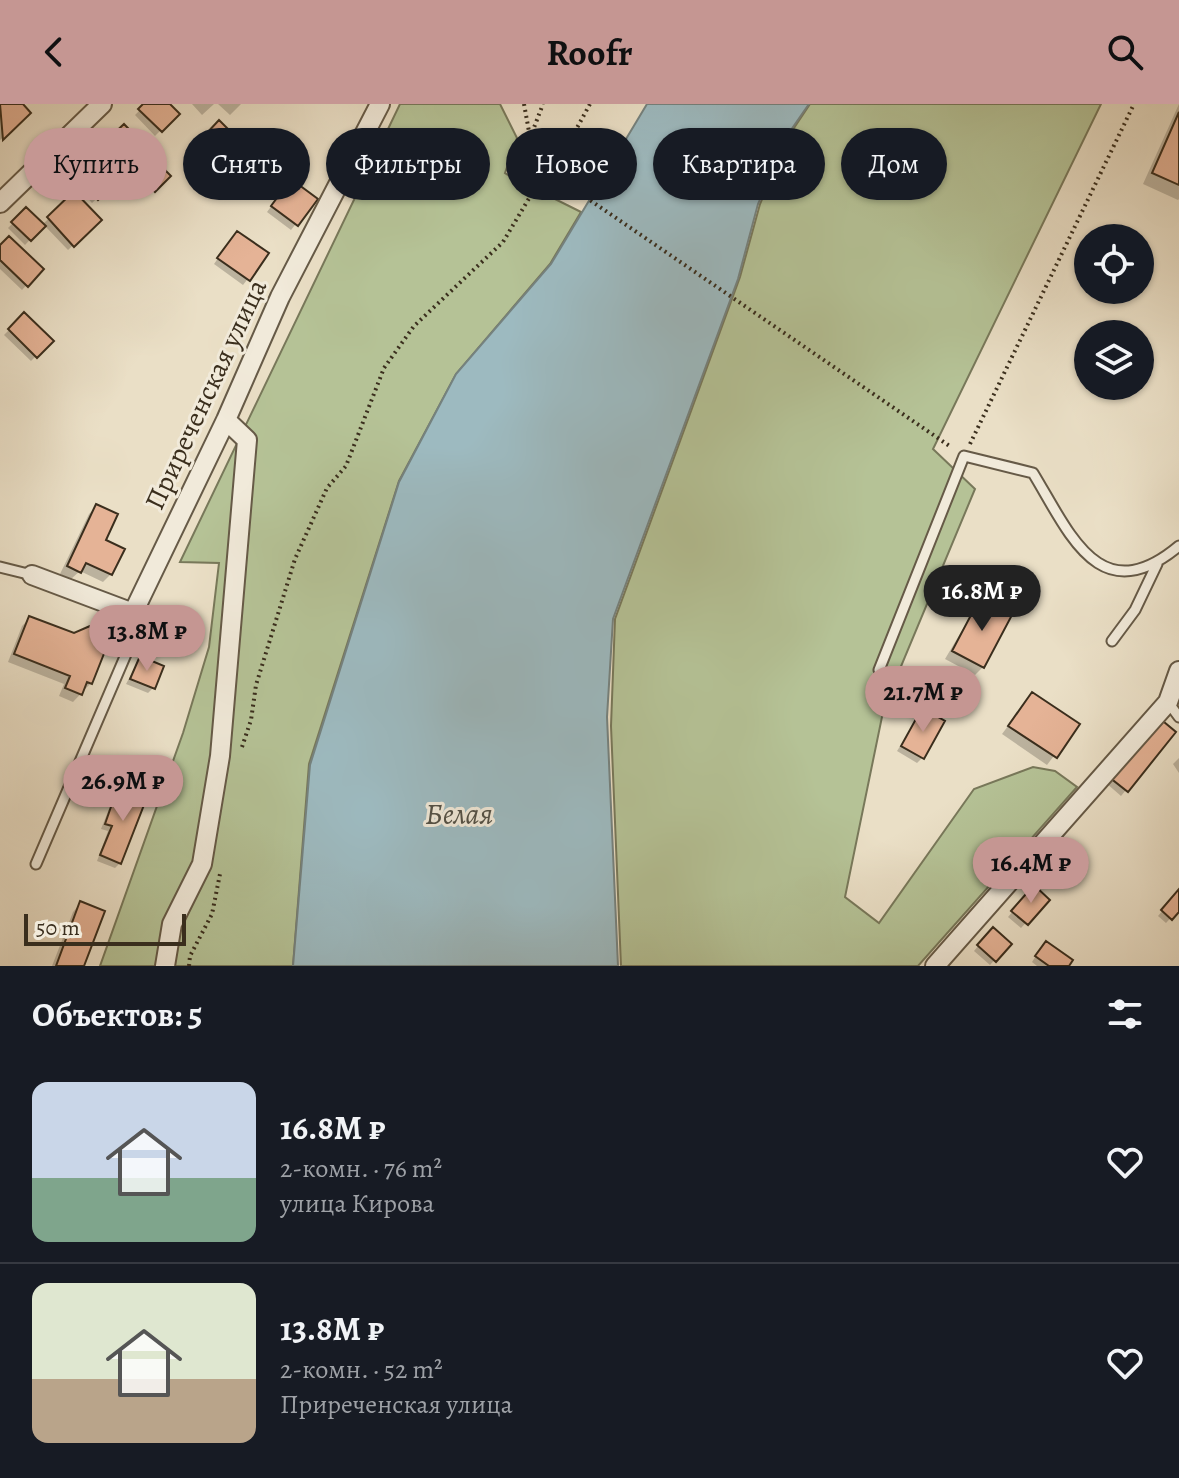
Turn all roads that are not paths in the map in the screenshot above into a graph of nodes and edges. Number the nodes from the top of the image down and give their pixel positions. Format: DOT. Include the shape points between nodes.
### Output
graph roads {
  1 [pos="102,104"];
  2 [pos="380,104"];
  3 [pos="0,203"];
  4 [pos="226,420"];
  5 [pos="1179,546"];
  6 [pos="1157,564"];
  7 [pos="0,567"];
  8 [pos="32,575"];
  9 [pos="133,613"];
  10 [pos="1112,641"];
  11 [pos="879,670"];
  12 [pos="1179,671"];
  13 [pos="1174,710"];
  14 [pos="36,864"];
  15 [pos="165,966"];
  16 [pos="935,966"];
  1 -- 3 [label="street"];
  2 -- 4 [label="street, Приреченская улица" via="280,297"];
  4 -- 9 [label="street, Приреченская улица"];
  4 -- 15 [label="street" via="247,440 220,756 202,864 172,924"];
  5 -- 6 [label="lane"];
  6 -- 10 [label="lane" via="1135,610"];
  6 -- 11 [label="lane" via="1129,573 1100,566 1080,548 1033,473 964,456"];
  7 -- 8 [label="lane"];
  8 -- 9 [label="street"];
  9 -- 14 [label="lane" via="127,652"];
  12 -- 13 [label="street"];
  13 -- 16 [label="street"];
}
